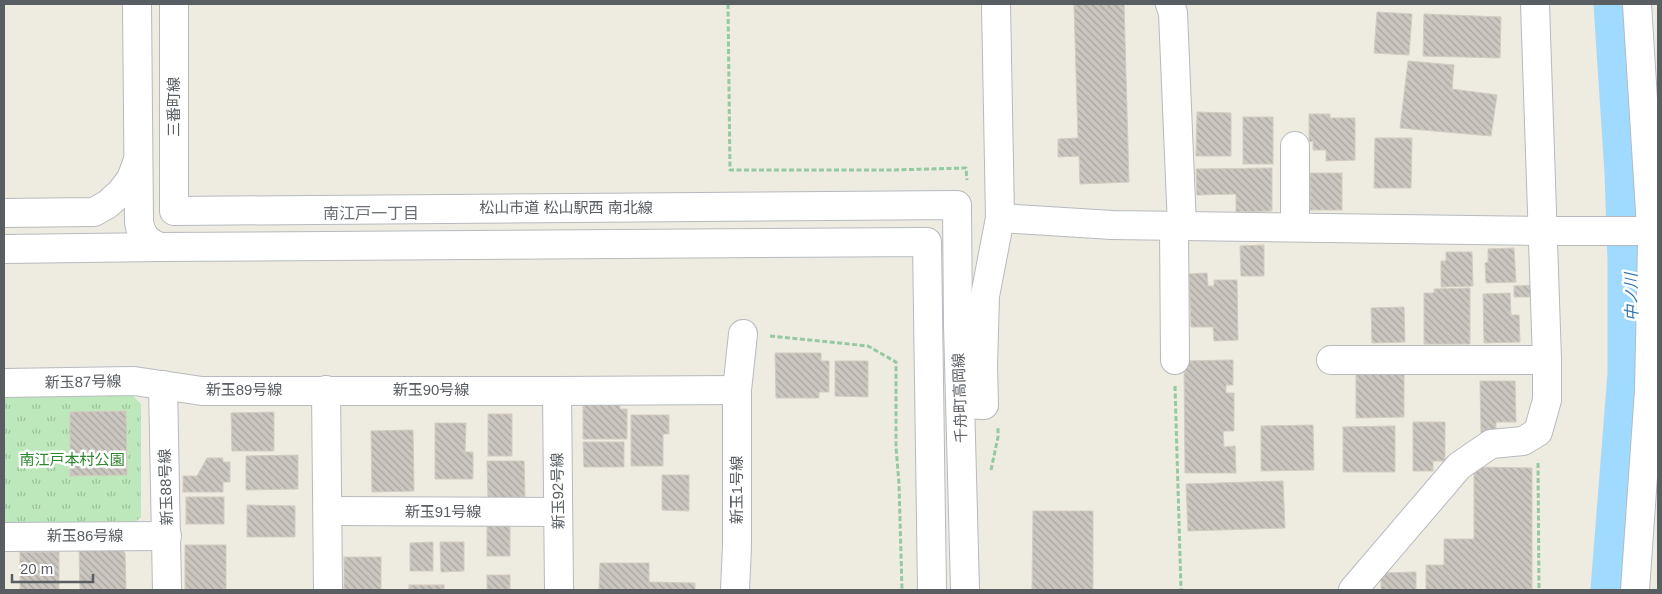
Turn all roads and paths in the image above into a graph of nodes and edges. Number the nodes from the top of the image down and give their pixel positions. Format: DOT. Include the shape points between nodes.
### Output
graph roads {
  1 [pos="137,4"];
  2 [pos="174,4"];
  3 [pos="996,4"];
  4 [pos="1170,4"];
  5 [pos="1535,4"];
  6 [pos="1644,8"];
  7 [pos="1295,146"];
  8 [pos="138,160"];
  9 [pos="957,205"];
  10 [pos="174,211"];
  11 [pos="4,213"];
  12 [pos="1000,218"];
  13 [pos="1178,226"];
  14 [pos="1295,227"];
  15 [pos="1542,231"];
  16 [pos="1644,236"];
  17 [pos="161,247"];
  18 [pos="4,249"];
  19 [pos="743,334"];
  20 [pos="1174,360"];
  21 [pos="1331,360"];
  22 [pos="1547,360"];
  23 [pos="4,383"];
  24 [pos="162,384"];
  25 [pos="326,390"];
  26 [pos="737,390"];
  27 [pos="557,391"];
  28 [pos="960,404"];
  29 [pos="1538,432"];
  30 [pos="328,511"];
  31 [pos="558,512"];
  32 [pos="167,536"];
  33 [pos="4,537"];
  34 [pos="167,590"];
  35 [pos="328,590"];
  36 [pos="559,590"];
  37 [pos="735,590"];
  38 [pos="902,590"];
  39 [pos="932,590"];
  40 [pos="965,590"];
  41 [pos="1181,590"];
  42 [pos="1353,590"];
  43 [pos="1539,590"];
  44 [pos="1635,590"];
  1 -- 8 [label="street"];
  2 -- 10 [label="street, 三番町線"];
  3 -- 12 [label="street"];
  4 -- 13 [label="street" via="1173,13"];
  5 -- 15 [label="street"];
  6 -- 16 [label="street"];
  7 -- 14 [label="street"];
  8 -- 11 [label="street" via="131,179 121,192 94,212"];
  8 -- 17 [label="street" via="141,232 149,242"];
  9 -- 10 [label="street, 松山市道 松山駅西 南北線"];
  9 -- 28 [label="street, 千舟町高岡線"];
  12 -- 13 [label="street"];
  12 -- 28 [label="street" via="986,296 984,404"];
  13 -- 14 [label="street"];
  13 -- 20 [label="street"];
  14 -- 15 [label="street"];
  15 -- 16 [label="street"];
  15 -- 22 [label="street"];
  16 -- 44 [label="street" via="1649,391"];
  17 -- 18 [label="street"];
  17 -- 39 [label="street, 千舟町高岡線" via="926,242"];
  19 -- 26 [label="street, 新玉1号線"];
  19 -- 38 [label="path" via="868,346 896,362"];
  20 -- 41 [label="path"];
  21 -- 22 [label="street"];
  22 -- 29 [label="street" via="1547,400"];
  23 -- 24 [label="street, 新玉87号線"];
  24 -- 25 [label="street, 新玉89号線" via="202,391"];
  24 -- 32 [label="street, 新玉88号線"];
  25 -- 27 [label="street, 新玉90号線"];
  25 -- 30 [label="street"];
  26 -- 27 [label="street, 新玉90号線"];
  26 -- 37 [label="street, 新玉1号線"];
  27 -- 31 [label="street, 新玉92号線"];
  28 -- 40 [label="street, 千舟町高岡線"];
  29 -- 42 [label="street" via="1523,441 1490,444 1459,466"];
  29 -- 43 [label="path"];
  30 -- 31 [label="street, 新玉91号線"];
  30 -- 35 [label="street"];
  31 -- 36 [label="street, 新玉92号線"];
  32 -- 33 [label="street, 新玉86号線"];
  32 -- 34 [label="street, 新玉88号線"];
}
